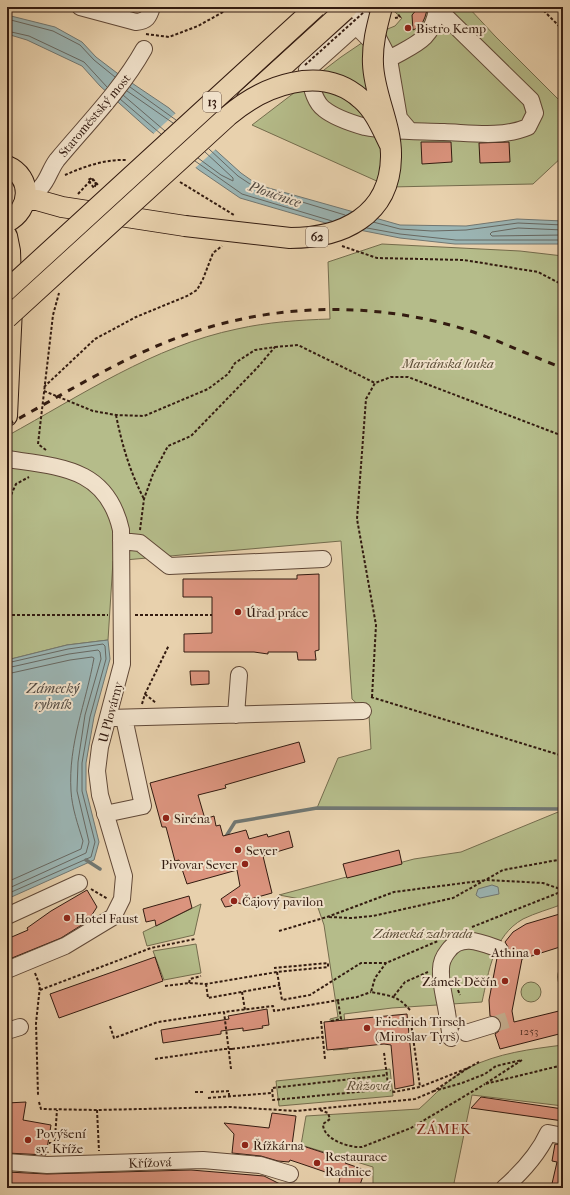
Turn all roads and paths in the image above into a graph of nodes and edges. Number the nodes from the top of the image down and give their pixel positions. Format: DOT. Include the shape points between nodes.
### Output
graph roads {
  1 [pos="80,7"];
  2 [pos="152,7"];
  3 [pos="232,7"];
  4 [pos="316,7"];
  5 [pos="348,7"];
  6 [pos="354,7"];
  7 [pos="382,7"];
  8 [pos="540,7"];
  9 [pos="437,8"];
  10 [pos="563,30"];
  11 [pos="148,42"];
  12 [pos="389,59"];
  13 [pos="228,116"];
  14 [pos="410,131"];
  15 [pos="390,145"];
  16 [pos="129,161"];
  17 [pos="7,166"];
  18 [pos="92,179"];
  19 [pos="174,179"];
  20 [pos="43,185"];
  21 [pos="100,187"];
  22 [pos="26,200"];
  23 [pos="238,216"];
  24 [pos="7,222"];
  25 [pos="7,236"];
  26 [pos="226,245"];
  27 [pos="340,245"];
  28 [pos="563,285"];
  29 [pos="7,290"];
  30 [pos="59,293"];
  31 [pos="7,318"];
  32 [pos="275,347"];
  33 [pos="375,383"];
  34 [pos="44,387"];
  35 [pos="44,391"];
  36 [pos="7,410"];
  37 [pos="116,415"];
  38 [pos="563,436"];
  39 [pos="50,453"];
  40 [pos="7,459"];
  41 [pos="34,476"];
  42 [pos="144,499"];
  43 [pos="7,504"];
  44 [pos="121,542"];
  45 [pos="140,543"];
  46 [pos="323,559"];
  47 [pos="7,615"];
  48 [pos="116,615"];
  49 [pos="132,615"];
  50 [pos="212,615"];
  51 [pos="169,645"];
  52 [pos="239,675"];
  53 [pos="145,694"];
  54 [pos="372,697"];
  55 [pos="141,705"];
  56 [pos="157,705"];
  57 [pos="363,711"];
  58 [pos="236,716"];
  59 [pos="116,718"];
  60 [pos="563,756"];
  61 [pos="106,814"];
  62 [pos="563,859"];
  63 [pos="487,880"];
  64 [pos="79,883"];
  65 [pos="563,890"];
  66 [pos="107,898"];
  67 [pos="7,916"];
  68 [pos="327,917"];
  69 [pos="279,931"];
  70 [pos="195,939"];
  71 [pos="499,949"];
  72 [pos="386,963"];
  73 [pos="274,968"];
  74 [pos="7,970"];
  75 [pos="277,972"];
  76 [pos="429,972"];
  77 [pos="235,974"];
  78 [pos="201,976"];
  79 [pos="236,978"];
  80 [pos="189,983"];
  81 [pos="206,984"];
  82 [pos="280,985"];
  83 [pos="40,986"];
  84 [pos="164,986"];
  85 [pos="40,990"];
  86 [pos="242,992"];
  87 [pos="371,992"];
  88 [pos="394,996"];
  89 [pos="338,1001"];
  90 [pos="245,1010"];
  91 [pos="224,1012"];
  92 [pos="331,1021"];
  93 [pos="321,1022"];
  94 [pos="411,1022"];
  95 [pos="492,1025"];
  96 [pos="110,1026"];
  97 [pos="322,1037"];
  98 [pos="384,1053"];
  99 [pos="155,1059"];
  100 [pos="325,1059"];
  101 [pos="479,1062"];
  102 [pos="563,1065"];
  103 [pos="468,1068"];
  104 [pos="231,1069"];
  105 [pos="387,1075"];
  106 [pos="485,1084"];
  107 [pos="420,1087"];
  108 [pos="388,1089"];
  109 [pos="434,1091"];
  110 [pos="195,1092"];
  111 [pos="203,1092"];
  112 [pos="211,1092"];
  113 [pos="272,1093"];
  114 [pos="38,1095"];
  115 [pos="229,1097"];
  116 [pos="208,1098"];
  117 [pos="38,1102"];
  118 [pos="57,1110"];
  119 [pos="97,1110"];
  120 [pos="319,1110"];
  121 [pos="563,1136"];
  122 [pos="49,1143"];
  123 [pos="55,1143"];
  124 [pos="7,1162"];
  125 [pos="54,1164"];
  126 [pos="99,1164"];
  127 [pos="290,1174"];
  128 [pos="504,1188"];
  1 -- 2 [label="street" via="136,22 149,17"];
  3 -- 11 [label="path" via="198,26"];
  4 -- 29 [label="main road, 13, bridge"];
  5 -- 13 [label="main road, 13, bridge"];
  6 -- 12 [label="street" via="376,34"];
  7 -- 15 [label="main road, 62, bridge" via="376,29 373,65"];
  8 -- 10 [label="path"];
  9 -- 12 [label="street" via="435,24 422,41"];
  9 -- 14 [label="street" via="531,100 536,113 528,127 510,133"];
  11 -- 20 [label="street, Staroměstský most" via="134,67 102,109 56,161"];
  12 -- 14 [label="street" via="399,118"];
  12 -- 14 [label="street" via="356,26 307,70 322,108 332,114 347,122 366,127"];
  13 -- 15 [label="main road, bridge" via="251,99 277,87 298,81 324,81 340,85 361,99 372,111"];
  13 -- 31 [label="main road, 13, bridge"];
  15 -- 22 [label="main road, 62, bridge" via="388,178 379,200 367,214 348,228 321,236 290,238 186,226"];
  16 -- 20 [label="path" via="110,161 83,168"];
  17 -- 22 [label="main road" via="22,177"];
  18 -- 21 [label="path, bridge" via="96,184 94,188 88,182 89,178 93,179"];
  19 -- 23 [label="path"];
  22 -- 24 [label="main road" via="22,210"];
  25 -- 36 [label="main road" via="12,308"];
  26 -- 34 [label="path" via="214,253 197,290 136,317 95,339"];
  27 -- 28 [label="path" via="377,258 464,260 538,272"];
  30 -- 34 [label="path" via="53,315"];
  32 -- 33 [label="path" via="298,345"];
  32 -- 37 [label="path" via="255,350 242,357 218,383 162,410 144,416"];
  32 -- 42 [label="path" via="191,436 168,446 153,474"];
  33 -- 38 [label="path" via="391,378 408,378"];
  33 -- 54 [label="path" via="366,399 357,519 376,625"];
  34 -- 35 [label="path"];
  35 -- 37 [label="path" via="78,406"];
  35 -- 39 [label="path" via="38,444"];
  37 -- 42 [label="path" via="124,452"];
  40 -- 44 [label="street, U Plovárny" via="53,466 93,481 104,490 112,502 118,516"];
  41 -- 43 [label="path" via="16,484"];
  42 -- 45 [label="path"];
  44 -- 45 [label="street"];
  44 -- 59 [label="street, U Plovárny" via="122,664"];
  45 -- 46 [label="street" via="169,566"];
  47 -- 48 [label="path"];
  49 -- 50 [label="path"];
  51 -- 53 [label="path"];
  52 -- 58 [label="street"];
  53 -- 55 [label="path"];
  53 -- 56 [label="path"];
  54 -- 57 [label="path"];
  54 -- 60 [label="path"];
  57 -- 58 [label="street"];
  58 -- 59 [label="street"];
  59 -- 61 [label="street, U Plovárny" via="100,747 97,771"];
  59 -- 61 [label="street" via="143,806"];
  61 -- 74 [label="street, U Plovárny" via="124,876 122,899 113,917 64,946"];
  62 -- 63 [label="path" via="503,870"];
  63 -- 65 [label="path" via="543,883"];
  63 -- 68 [label="path" via="394,892"];
  63 -- 68 [label="path" via="453,898 373,916"];
  64 -- 66 [label="path"];
  64 -- 67 [label="street"];
  68 -- 69 [label="path"];
  70 -- 85 [label="path" via="151,948"];
  71 -- 95 [label="street, bridge" via="467,941 451,947 441,968 447,1013 458,1036"];
  72 -- 82 [label="path" via="361,964 310,995 282,1000"];
  73 -- 75 [label="path" via="328,963 328,967"];
  75 -- 79 [label="path"];
  75 -- 82 [label="path"];
  76 -- 88 [label="path" via="405,982"];
  77 -- 79 [label="path"];
  78 -- 80 [label="path" via="190,979"];
  79 -- 81 [label="path"];
  80 -- 81 [label="path"];
  80 -- 84 [label="path"];
  81 -- 86 [label="path" via="208,998"];
  82 -- 86 [label="path"];
  83 -- 85 [label="path"];
  85 -- 114 [label="path" via="36,1023"];
  86 -- 90 [label="path"];
  87 -- 89 [label="path" via="358,998"];
  89 -- 90 [label="path" via="274,1011 273,1006"];
  89 -- 92 [label="path" via="340,1019"];
  90 -- 91 [label="path"];
  91 -- 96 [label="path" via="158,1022 114,1038"];
  91 -- 104 [label="path"];
  93 -- 97 [label="path"];
  94 -- 107 [label="path"];
  97 -- 99 [label="path, bridge"];
  97 -- 100 [label="path"];
  98 -- 105 [label="path"];
  101 -- 103 [label="path"];
  102 -- 106 [label="path"];
  103 -- 107 [label="path"];
  103 -- 109 [label="path"];
  105 -- 108 [label="path"];
  105 -- 113 [label="path" via="272,1088"];
  106 -- 109 [label="path" via="522,1060 496,1066 485,1074"];
  106 -- 120 [label="path" via="411,1128 362,1147 347,1145 331,1136 323,1128 323,1124 330,1119 328,1113"];
  107 -- 108 [label="path" via="394,1092"];
  108 -- 113 [label="path" via="273,1100"];
  109 -- 120 [label="path" via="415,1099"];
  110 -- 111 [label="path"];
  112 -- 115 [label="path" via="229,1091"];
  113 -- 115 [label="path"];
  115 -- 116 [label="path"];
  117 -- 118 [label="path" via="40,1109"];
  118 -- 119 [label="path"];
  118 -- 123 [label="path"];
  119 -- 120 [label="path" via="222,1107"];
  119 -- 126 [label="path"];
  121 -- 128 [label="street" via="548,1133 541,1148 522,1172"];
  122 -- 123 [label="path"];
  123 -- 125 [label="path"];
  124 -- 125 [label="street, Křížová"];
  125 -- 126 [label="street, Křížová"];
  126 -- 127 [label="street, Křížová" via="203,1160 260,1165"];
}
